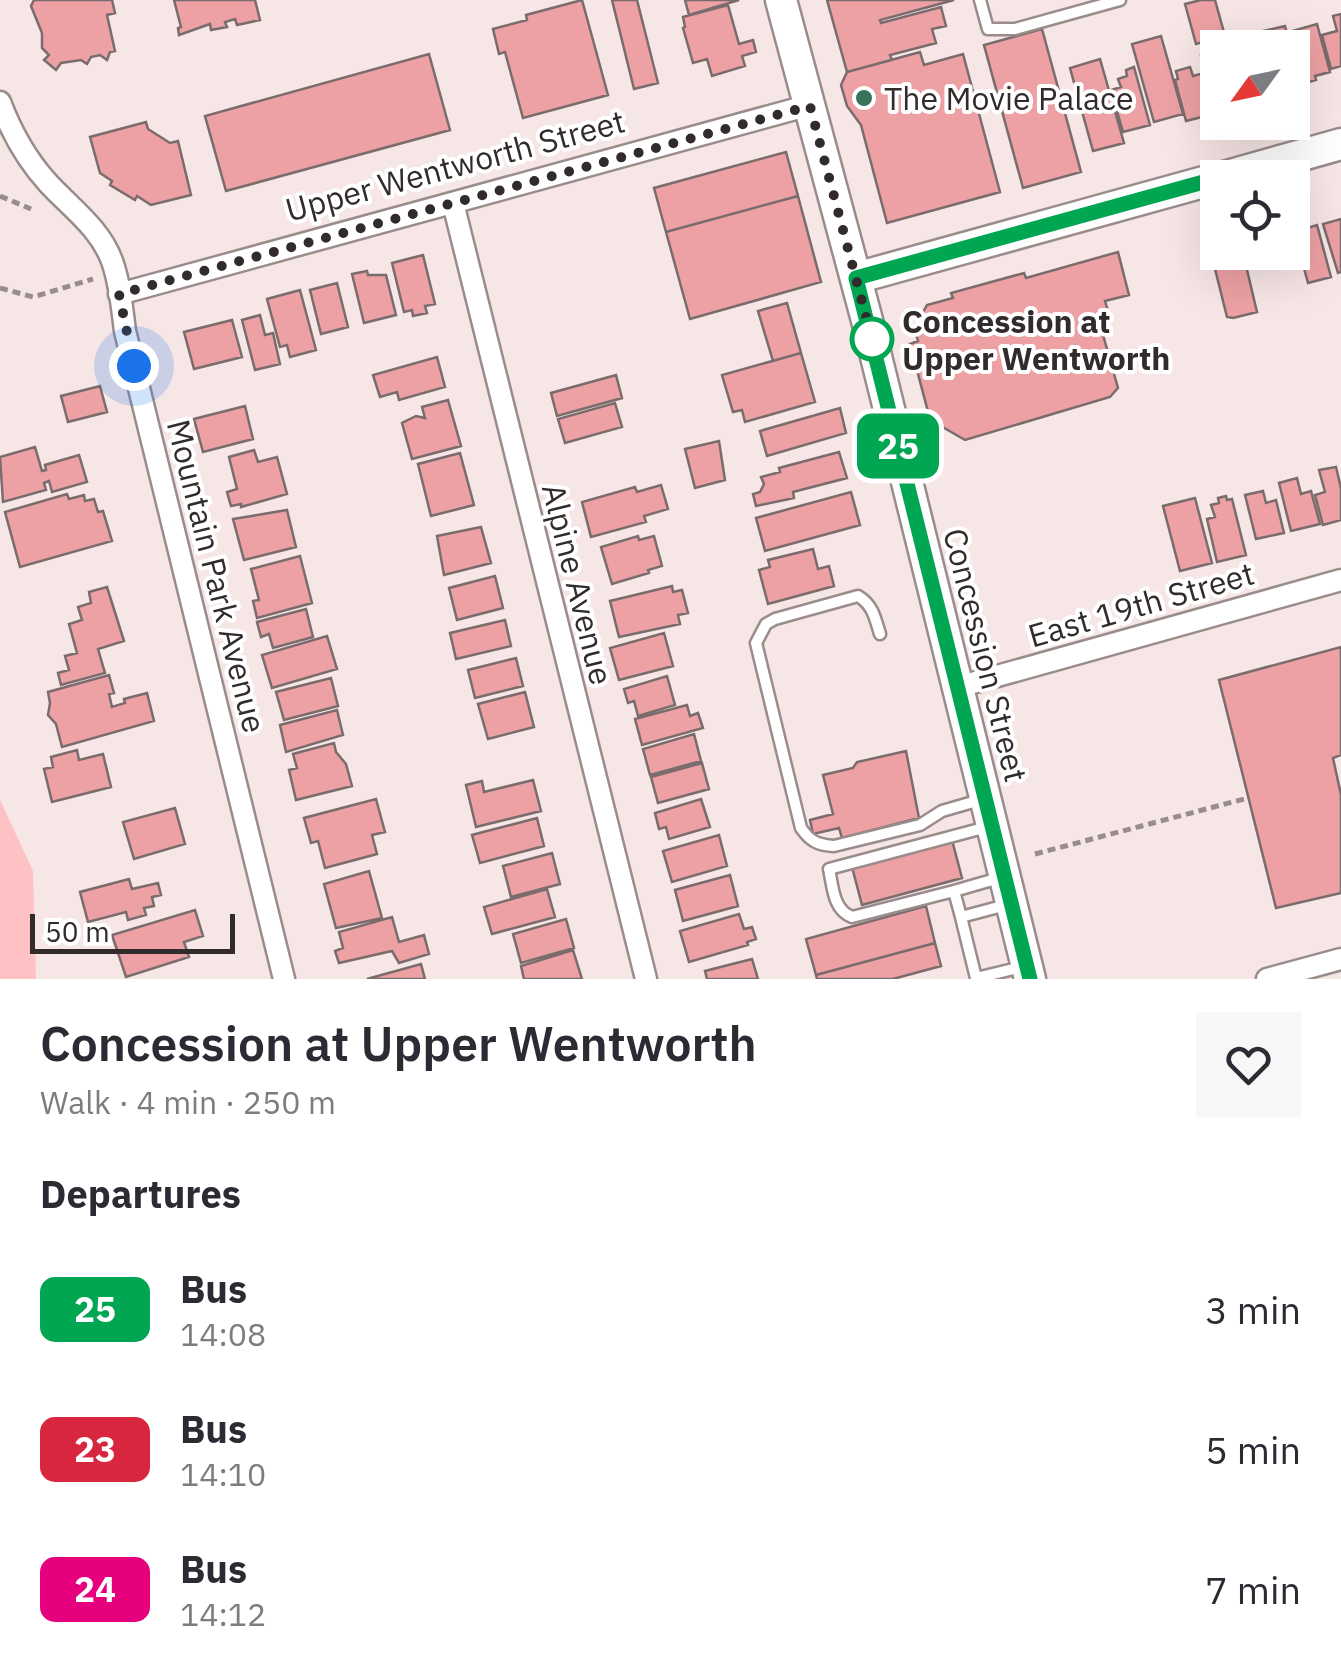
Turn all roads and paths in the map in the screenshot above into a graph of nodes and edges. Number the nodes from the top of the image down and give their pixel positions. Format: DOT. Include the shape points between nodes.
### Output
graph roads {
  1 [pos="781,0"];
  2 [pos="980,0"];
  3 [pos="1120,0"];
  4 [pos="0,102"];
  5 [pos="810,106"];
  6 [pos="1341,144"];
  7 [pos="1284,160"];
  8 [pos="1200,183"];
  9 [pos="0,196"];
  10 [pos="454,203"];
  11 [pos="31,210"];
  12 [pos="856,278"];
  13 [pos="93,279"];
  14 [pos="0,288"];
  15 [pos="119,294"];
  16 [pos="1341,580"];
  17 [pos="880,634"];
  18 [pos="958,688"];
  19 [pos="1248,798"];
  20 [pos="989,812"];
  21 [pos="1035,854"];
  22 [pos="1008,890"];
  23 [pos="954,891"];
  24 [pos="961,917"];
  25 [pos="1341,959"];
  26 [pos="1028,972"];
  27 [pos="284,979"];
  28 [pos="646,979"];
  29 [pos="975,979"];
  30 [pos="1267,979"];
  1 -- 5 [label="main road, Concession Street"];
  2 -- 3 [label="lane" via="988,29 1015,29"];
  4 -- 15 [label="street, Mountain Park Avenue" via="33,164 101,241"];
  5 -- 10 [label="street, Upper Wentworth Street"];
  5 -- 12 [label="main road, Concession Street"];
  6 -- 7 [label="main road"];
  8 -- 12 [label="main road"];
  9 -- 11 [label="path"];
  10 -- 15 [label="street, Upper Wentworth Street"];
  10 -- 28 [label="street, Alpine Avenue"];
  12 -- 18 [label="main road, Concession Street"];
  13 -- 14 [label="path" via="33,297"];
  15 -- 27 [label="street, Mountain Park Avenue"];
  16 -- 18 [label="street, East 19th Street"];
  17 -- 20 [label="lane" via="868,602 858,596 775,619 760,631 756,643 800,828 810,840 834,846 920,825 942,811"];
  18 -- 20 [label="main road, Concession Street"];
  19 -- 21 [label="path"];
  20 -- 22 [label="main road, Concession Street"];
  20 -- 23 [label="lane" via="829,869 837,905 852,916"];
  22 -- 23 [label="lane"];
  22 -- 24 [label="lane"];
  22 -- 26 [label="main road, Concession Street"];
  23 -- 24 [label="lane"];
  24 -- 29 [label="lane"];
  25 -- 30 [label="street"];
  26 -- 29 [label="lane"];
}
